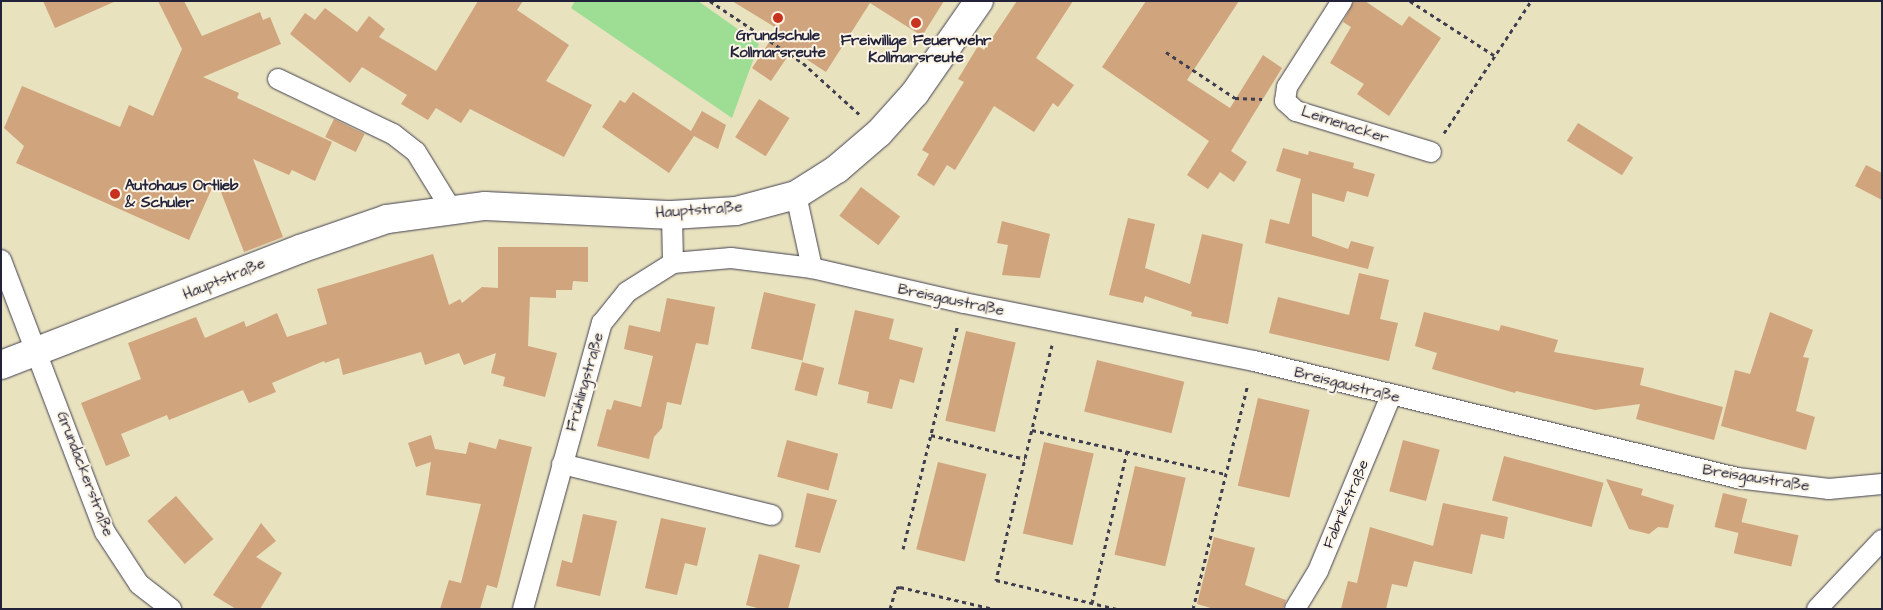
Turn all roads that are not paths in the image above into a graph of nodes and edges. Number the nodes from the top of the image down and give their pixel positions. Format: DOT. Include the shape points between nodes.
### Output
graph roads {
  1 [pos="979,1"];
  2 [pos="1342,1"];
  3 [pos="278,79"];
  4 [pos="1431,152"];
  5 [pos="796,195"];
  6 [pos="451,209"];
  7 [pos="672,215"];
  8 [pos="1,260"];
  9 [pos="673,263"];
  10 [pos="812,268"];
  11 [pos="37,349"];
  12 [pos="1,365"];
  13 [pos="1391,396"];
  14 [pos="562,464"];
  15 [pos="1882,484"];
  16 [pos="772,515"];
  17 [pos="1882,540"];
  18 [pos="171,609"];
  19 [pos="523,609"];
  20 [pos="1295,609"];
  21 [pos="1816,609"];
  1 -- 5 [label="main road, Hauptstraße" via="915,94 879,133 837,169"];
  2 -- 4 [label="street, Leimenacker" via="1287,87 1285,101 1296,111"];
  3 -- 6 [label="street" via="393,134 416,152"];
  5 -- 7 [label="main road, Hauptstraße" via="736,211"];
  5 -- 10 [label="street"];
  6 -- 7 [label="main road, Hauptstraße" via="485,206"];
  6 -- 11 [label="main road, Hauptstraße" via="387,219"];
  7 -- 9 [label="street"];
  8 -- 11 [label="street, Grundackerstraße"];
  9 -- 10 [label="street, Breisgaustraße" via="731,258"];
  9 -- 14 [label="street, Frühlingstraße" via="627,292 602,322"];
  10 -- 13 [label="street, Breisgaustraße" via="964,303 1254,361"];
  11 -- 12 [label="main road, Hauptstraße"];
  11 -- 18 [label="street, Grundackerstraße" via="105,532 139,584"];
  13 -- 15 [label="street, Breisgaustraße" via="1737,478 1829,489"];
  13 -- 20 [label="street, Fabrikstraße" via="1318,571"];
  14 -- 16 [label="street"];
  14 -- 19 [label="street, Frühlingstraße"];
  17 -- 21 [label="street"];
}
